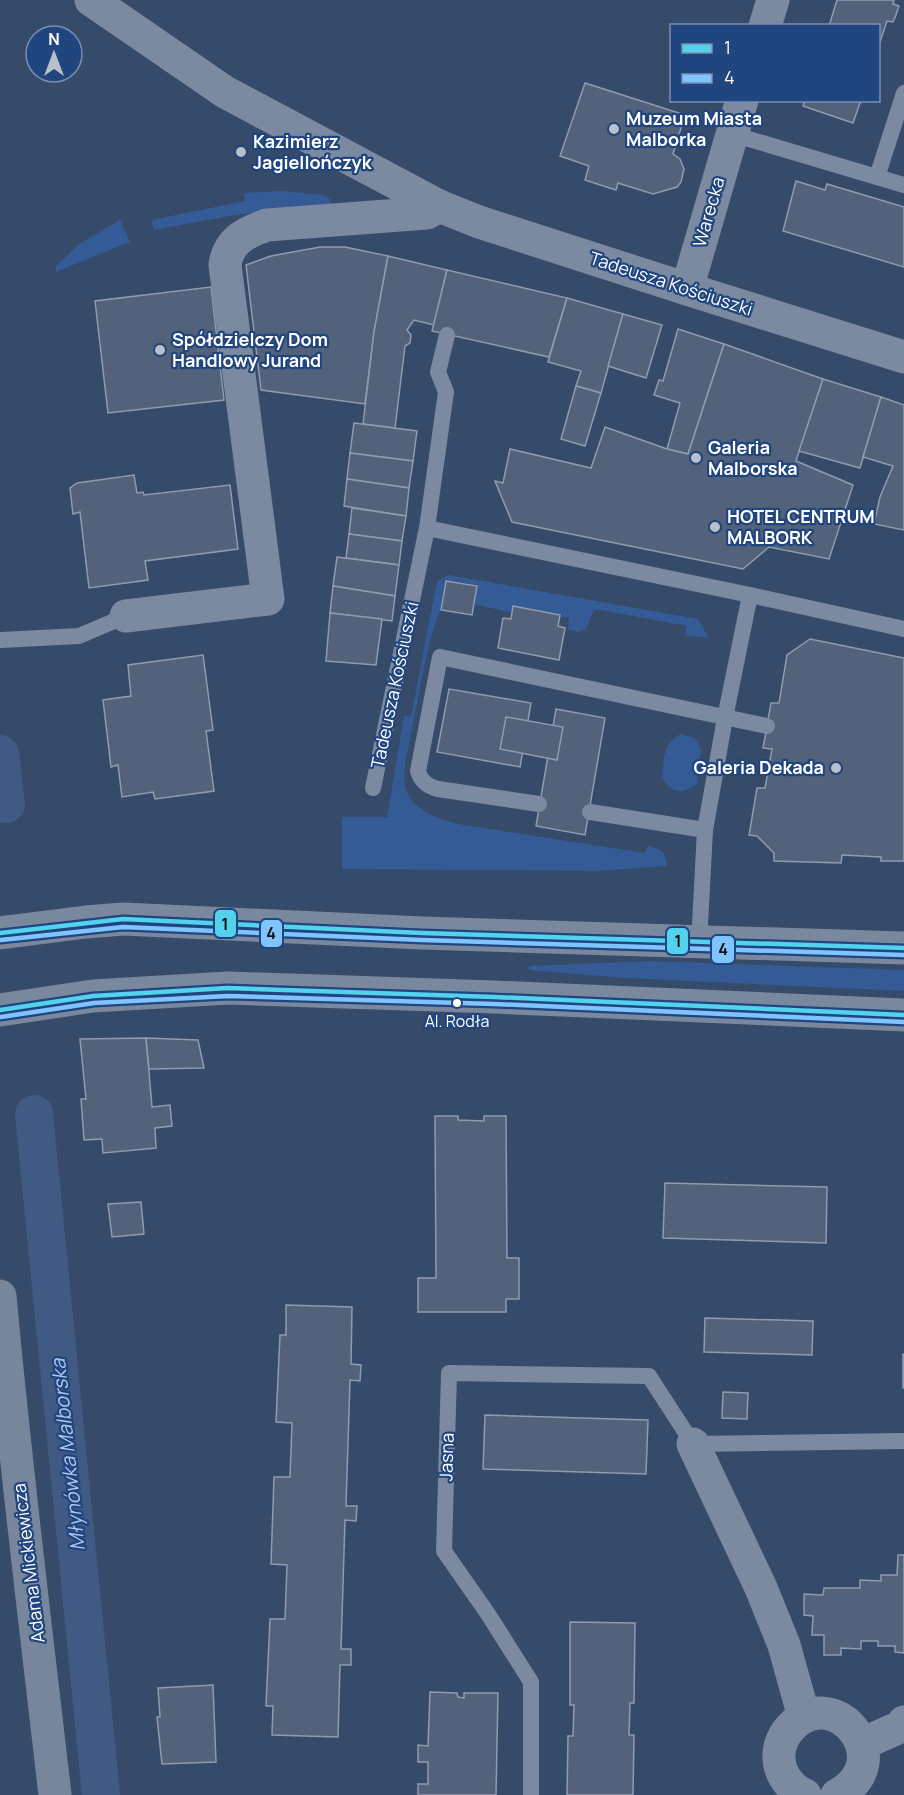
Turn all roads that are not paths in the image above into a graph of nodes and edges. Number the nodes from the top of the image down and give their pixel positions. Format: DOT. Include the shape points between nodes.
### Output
graph roads {
  1 [pos="91,0"];
  2 [pos="773,0"];
  3 [pos="766,24"];
  4 [pos="904,93"];
  5 [pos="741,102"];
  6 [pos="732,134"];
  7 [pos="877,177"];
  8 [pos="904,185"];
  9 [pos="439,206"];
  10 [pos="687,289"];
  11 [pos="447,335"];
  12 [pos="904,357"];
  13 [pos="428,528"];
  14 [pos="750,595"];
  15 [pos="126,616"];
  16 [pos="904,629"];
  17 [pos="0,640"];
  18 [pos="725,718"];
  19 [pos="767,726"];
  20 [pos="373,788"];
  21 [pos="539,804"];
  22 [pos="590,812"];
  23 [pos="705,830"];
  24 [pos="0,933"];
  25 [pos="699,943"];
  26 [pos="904,948"];
  27 [pos="0,1010"];
  28 [pos="904,1015"];
  29 [pos="0,1296"];
  30 [pos="6,1427"];
  31 [pos="904,1441"];
  32 [pos="693,1444"];
  33 [pos="804,1718"];
  34 [pos="904,1722"];
  35 [pos="862,1744"];
  36 [pos="779,1759"];
  37 [pos="55,1795"];
  38 [pos="531,1795"];
  39 [pos="772,1795"];
  40 [pos="805,1795"];
  41 [pos="837,1795"];
  1 -- 9 [label="street, Tadeusza Kościuszki" via="225,92"];
  2 -- 3 [label="street"];
  4 -- 7 [label="lane"];
  5 -- 6 [label="street, Warecka"];
  6 -- 7 [label="lane"];
  6 -- 10 [label="street, Warecka"];
  7 -- 8 [label="lane"];
  9 -- 10 [label="street, Tadeusza Kościuszki"];
  9 -- 15 [label="street" via="428,213 267,225 233,243 225,265 268,599"];
  10 -- 12 [label="street, Tadeusza Kościuszki"];
  11 -- 13 [label="lane, Tadeusza Kościuszki" via="438,372 446,392"];
  13 -- 14 [label="lane"];
  13 -- 20 [label="lane, Tadeusza Kościuszki"];
  14 -- 16 [label="lane"];
  14 -- 18 [label="lane"];
  15 -- 17 [label="lane" via="79,636"];
  18 -- 19 [label="lane"];
  18 -- 21 [label="lane" via="440,657 418,771 420,778 438,789"];
  18 -- 23 [label="lane"];
  22 -- 23 [label="lane"];
  23 -- 25 [label="lane"];
  24 -- 25 [label="main road" via="123,919"];
  25 -- 26 [label="main road"];
  27 -- 28 [label="main road" via="93,996 228,988"];
  29 -- 30 [label="street, Adama Mickiewicza"];
  30 -- 37 [label="street, Adama Mickiewicza" via="31,1574"];
  31 -- 32 [label="lane"];
  32 -- 33 [label="street, Jasna" via="780,1635"];
  32 -- 38 [label="lane, Jasna" via="649,1376 449,1373 444,1551 531,1682"];
  33 -- 35 [label="street" via="821,1713 839,1718 854,1728"];
  33 -- 36 [label="street" via="785,1734"];
  34 -- 35 [label="street"];
  35 -- 41 [label="street" via="861,1771 851,1786"];
  36 -- 39 [label="street"];
  36 -- 40 [label="street" via="788,1782"];
}
